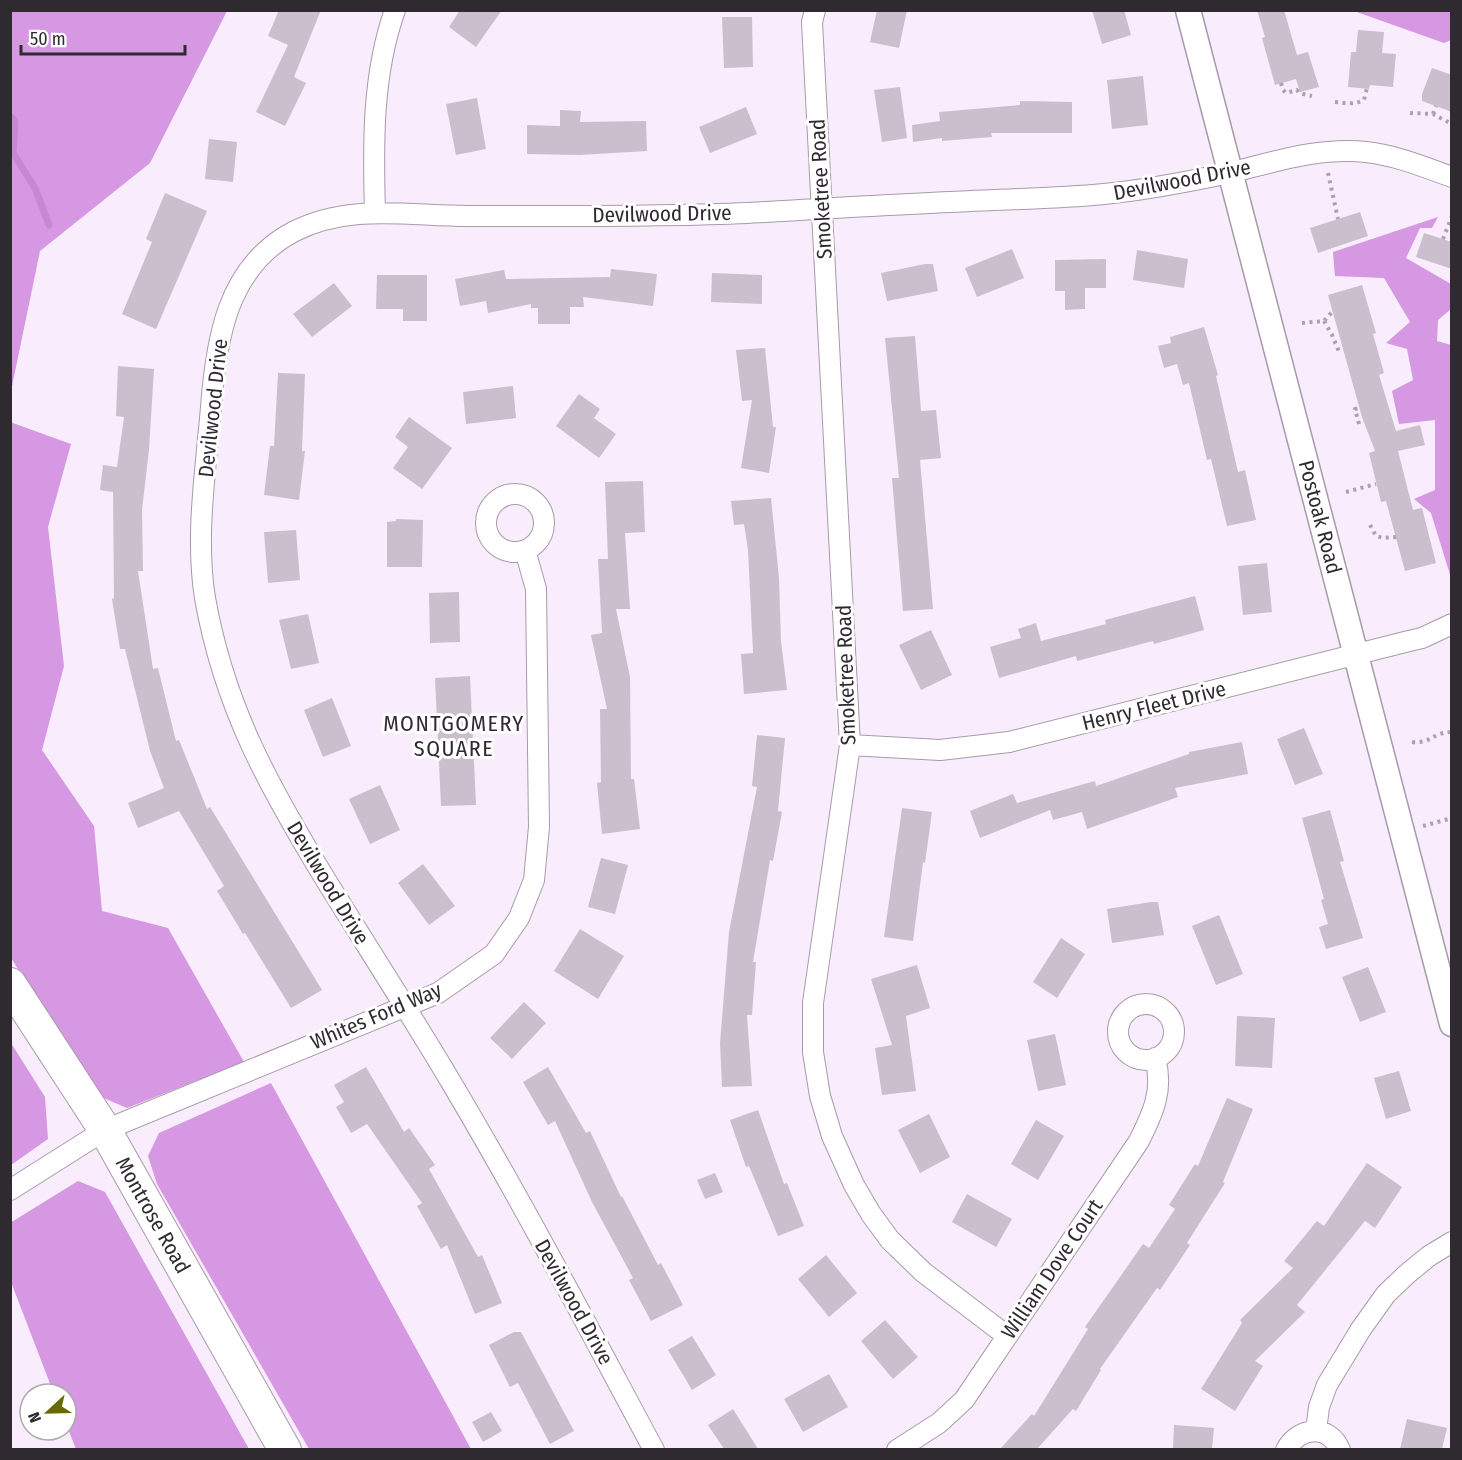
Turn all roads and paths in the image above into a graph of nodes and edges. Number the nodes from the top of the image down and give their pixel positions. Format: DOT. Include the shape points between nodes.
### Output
graph roads {
  1 [pos="395,10"];
  2 [pos="815,10"];
  3 [pos="1188,10"];
  4 [pos="1281,83"];
  5 [pos="1367,88"];
  6 [pos="1312,96"];
  7 [pos="1335,102"];
  8 [pos="1436,106"];
  9 [pos="1410,113"];
  10 [pos="1433,114"];
  11 [pos="1452,124"];
  12 [pos="1323,152"];
  13 [pos="1230,172"];
  14 [pos="1452,177"];
  15 [pos="822,207"];
  16 [pos="375,213"];
  17 [pos="1452,216"];
  18 [pos="1338,219"];
  19 [pos="1443,239"];
  20 [pos="1332,312"];
  21 [pos="1324,321"];
  22 [pos="1302,323"];
  23 [pos="1340,354"];
  24 [pos="1360,408"];
  25 [pos="1359,424"];
  26 [pos="1376,484"];
  27 [pos="1346,492"];
  28 [pos="1370,525"];
  29 [pos="1396,537"];
  30 [pos="525,550"];
  31 [pos="1452,624"];
  32 [pos="1355,654"];
  33 [pos="1450,732"];
  34 [pos="1412,742"];
  35 [pos="850,745"];
  36 [pos="1452,818"];
  37 [pos="1402,832"];
  38 [pos="10,984"];
  39 [pos="403,1007"];
  40 [pos="1452,1024"];
  41 [pos="1155,1059"];
  42 [pos="105,1130"];
  43 [pos="10,1190"];
  44 [pos="1452,1242"];
  45 [pos="1007,1336"];
  46 [pos="1316,1431"];
  47 [pos="285,1449"];
  48 [pos="654,1449"];
  49 [pos="897,1449"];
  50 [pos="1286,1449"];
  51 [pos="1340,1449"];
  1 -- 16 [label="street" via="379,74 373,141"];
  2 -- 15 [label="street, Smoketree Road" via="812,22"];
  3 -- 13 [label="street, Postoak Road"];
  4 -- 6 [label="path" via="1285,92 1297,90"];
  5 -- 7 [label="path" via="1364,100 1358,103"];
  8 -- 10 [label="path"];
  9 -- 10 [label="path"];
  10 -- 11 [label="path"];
  12 -- 13 [label="street, Devilwood Drive"];
  12 -- 14 [label="street, Devilwood Drive" via="1383,154"];
  12 -- 18 [label="path"];
  13 -- 15 [label="street, Devilwood Drive" via="1101,195"];
  13 -- 32 [label="street, Postoak Road"];
  15 -- 16 [label="street, Devilwood Drive" via="746,213"];
  15 -- 35 [label="street, Smoketree Road"];
  16 -- 39 [label="street, Devilwood Drive" via="343,214 291,233 250,268 238,287 225,313 214,367 202,559 215,642 247,739 270,786"];
  17 -- 19 [label="path"];
  20 -- 21 [label="path"];
  21 -- 22 [label="path"];
  21 -- 23 [label="path"];
  24 -- 25 [label="path" via="1355,409"];
  26 -- 27 [label="path"];
  28 -- 29 [label="path" via="1376,536"];
  30 -- 39 [label="street, Whites Ford Way" via="536,589 539,827 534,880 519,918 494,954 438,993"];
  31 -- 32 [label="street, Henry Fleet Drive" via="1422,638"];
  32 -- 35 [label="street, Henry Fleet Drive" via="1009,742 940,750"];
  32 -- 37 [label="street, Postoak Road"];
  33 -- 34 [label="path" via="1422,743"];
  35 -- 45 [label="street, Smoketree Road" via="813,1003 813,1052 820,1096 841,1160 891,1240 922,1272"];
  36 -- 37 [label="path"];
  37 -- 40 [label="street, Postoak Road"];
  38 -- 42 [label="main road, Montrose Road"];
  39 -- 42 [label="street, Whites Ford Way"];
  39 -- 48 [label="street, Devilwood Drive" via="512,1187"];
  41 -- 45 [label="street, William Dove Court" via="1159,1090 1154,1112 1139,1141"];
  42 -- 43 [label="street, Whites Ford Way"];
  42 -- 47 [label="main road, Montrose Road"];
  44 -- 46 [label="street" via="1429,1256 1386,1294 1327,1385"];
  45 -- 49 [label="street, William Dove Court" via="953,1413"];
  46 -- 50 [label="street" via="1298,1434"];
  46 -- 51 [label="street" via="1332,1438"];
}
